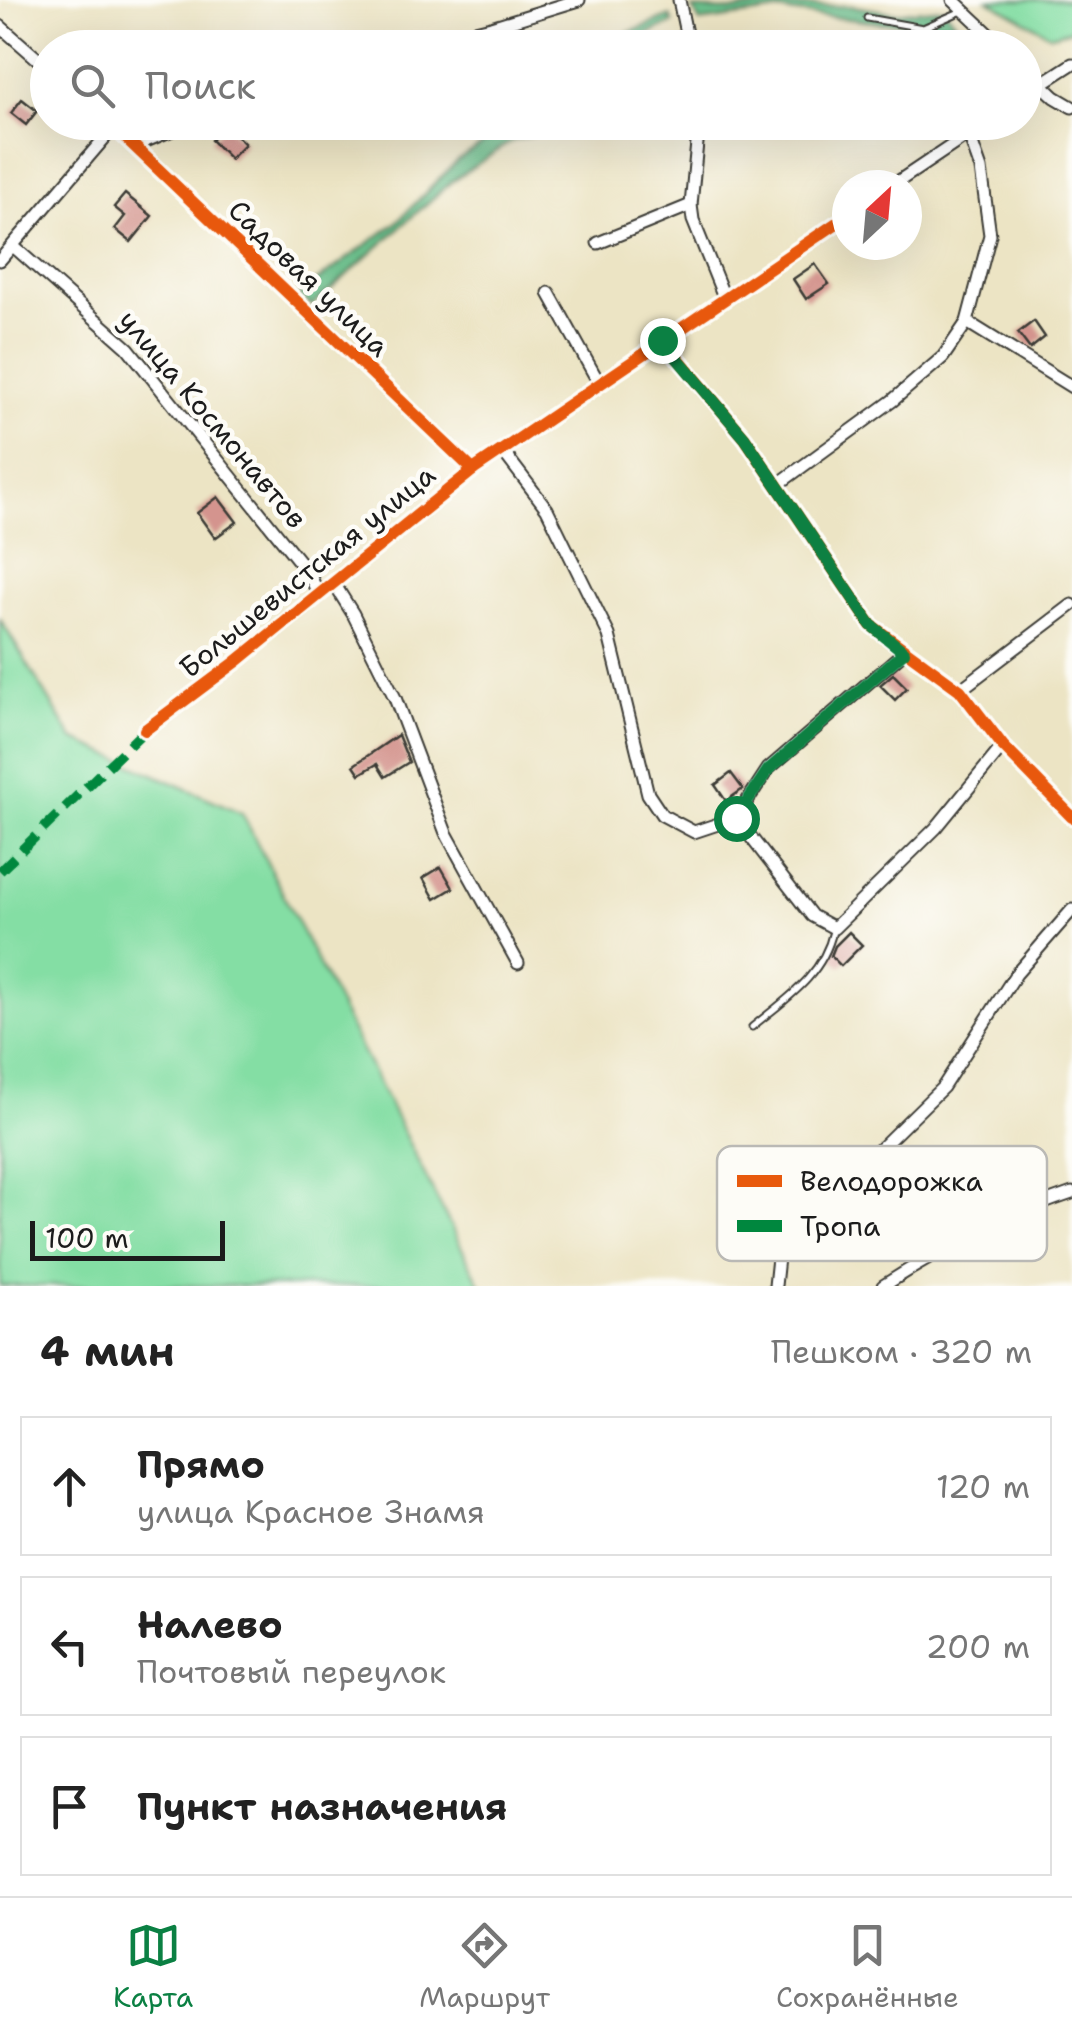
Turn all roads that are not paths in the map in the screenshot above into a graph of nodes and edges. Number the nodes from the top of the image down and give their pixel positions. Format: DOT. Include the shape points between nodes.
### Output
graph roads {
  1 [pos="530,0"];
  2 [pos="579,0"];
  3 [pos="679,0"];
  4 [pos="953,0"];
  5 [pos="965,10"];
  6 [pos="534,14"];
  7 [pos="867,18"];
  8 [pos="0,26"];
  9 [pos="474,30"];
  10 [pos="685,30"];
  11 [pos="986,30"];
  12 [pos="30,52"];
  13 [pos="1072,64"];
  14 [pos="1042,83"];
  15 [pos="1042,85"];
  16 [pos="1072,106"];
  17 [pos="99,140"];
  18 [pos="127,140"];
  19 [pos="148,140"];
  20 [pos="696,140"];
  21 [pos="962,140"];
  22 [pos="971,140"];
  23 [pos="134,146"];
  24 [pos="916,170"];
  25 [pos="690,204"];
  26 [pos="832,226"];
  27 [pos="598,243"];
  28 [pos="13,246"];
  29 [pos="0,260"];
  30 [pos="549,293"];
  31 [pos="724,297"];
  32 [pos="967,322"];
  33 [pos="662,340"];
  34 [pos="599,383"];
  35 [pos="1072,387"];
  36 [pos="502,450"];
  37 [pos="473,470"];
  38 [pos="778,485"];
  39 [pos="333,582"];
  40 [pos="318,594"];
  41 [pos="1072,605"];
  42 [pos="904,652"];
  43 [pos="960,690"];
  44 [pos="146,730"];
  45 [pos="1003,746"];
  46 [pos="1072,817"];
  47 [pos="736,818"];
  48 [pos="1072,910"];
  49 [pos="834,928"];
  50 [pos="518,962"];
  51 [pos="752,1027"];
  52 [pos="884,1146"];
  53 [pos="1072,1193"];
  54 [pos="1047,1201"];
  55 [pos="778,1261"];
  56 [pos="924,1261"];
  57 [pos="775,1286"];
  58 [pos="883,1286"];
  1 -- 6 [label="lane"];
  2 -- 6 [label="street"];
  3 -- 10 [label="street"];
  4 -- 5 [label="street"];
  5 -- 7 [label="lane" via="924,28"];
  5 -- 11 [label="street"];
  6 -- 9 [label="street"];
  8 -- 12 [label="street"];
  13 -- 14 [label="street"];
  15 -- 16 [label="street"];
  17 -- 28 [label="street"];
  18 -- 23 [label="street, Садовая улица"];
  19 -- 23 [label="street"];
  20 -- 25 [label="street"];
  21 -- 24 [label="street"];
  22 -- 32 [label="street" via="990,235"];
  23 -- 37 [label="street, Садовая улица"];
  25 -- 27 [label="street"];
  25 -- 31 [label="street"];
  26 -- 31 [label="street, Большевистская улица"];
  28 -- 29 [label="street"];
  28 -- 40 [label="street, улица Космонавтов" via="128,348 310,575"];
  30 -- 34 [label="street"];
  31 -- 33 [label="street, Большевистская улица"];
  32 -- 35 [label="street"];
  32 -- 38 [label="street" via="942,357 892,402"];
  33 -- 34 [label="street, Большевистская улица"];
  33 -- 38 [label="street"];
  34 -- 36 [label="street, Большевистская улица"];
  36 -- 37 [label="street, Большевистская улица"];
  36 -- 47 [label="street" via="547,509 609,635 648,794 662,815 694,832"];
  37 -- 39 [label="street, Большевистская улица"];
  38 -- 42 [label="street" via="871,625"];
  39 -- 40 [label="street, Большевистская улица"];
  39 -- 50 [label="street" via="395,698 446,833"];
  40 -- 44 [label="street, Большевистская улица"];
  41 -- 43 [label="street"];
  42 -- 43 [label="street"];
  42 -- 47 [label="street" via="768,770"];
  43 -- 45 [label="street"];
  45 -- 46 [label="street"];
  45 -- 49 [label="street" via="936,828"];
  47 -- 49 [label="street" via="812,916"];
  48 -- 52 [label="street" via="1016,974 943,1088"];
  49 -- 51 [label="lane" via="816,973"];
  53 -- 54 [label="street"];
  55 -- 57 [label="street"];
  56 -- 58 [label="street"];
}
